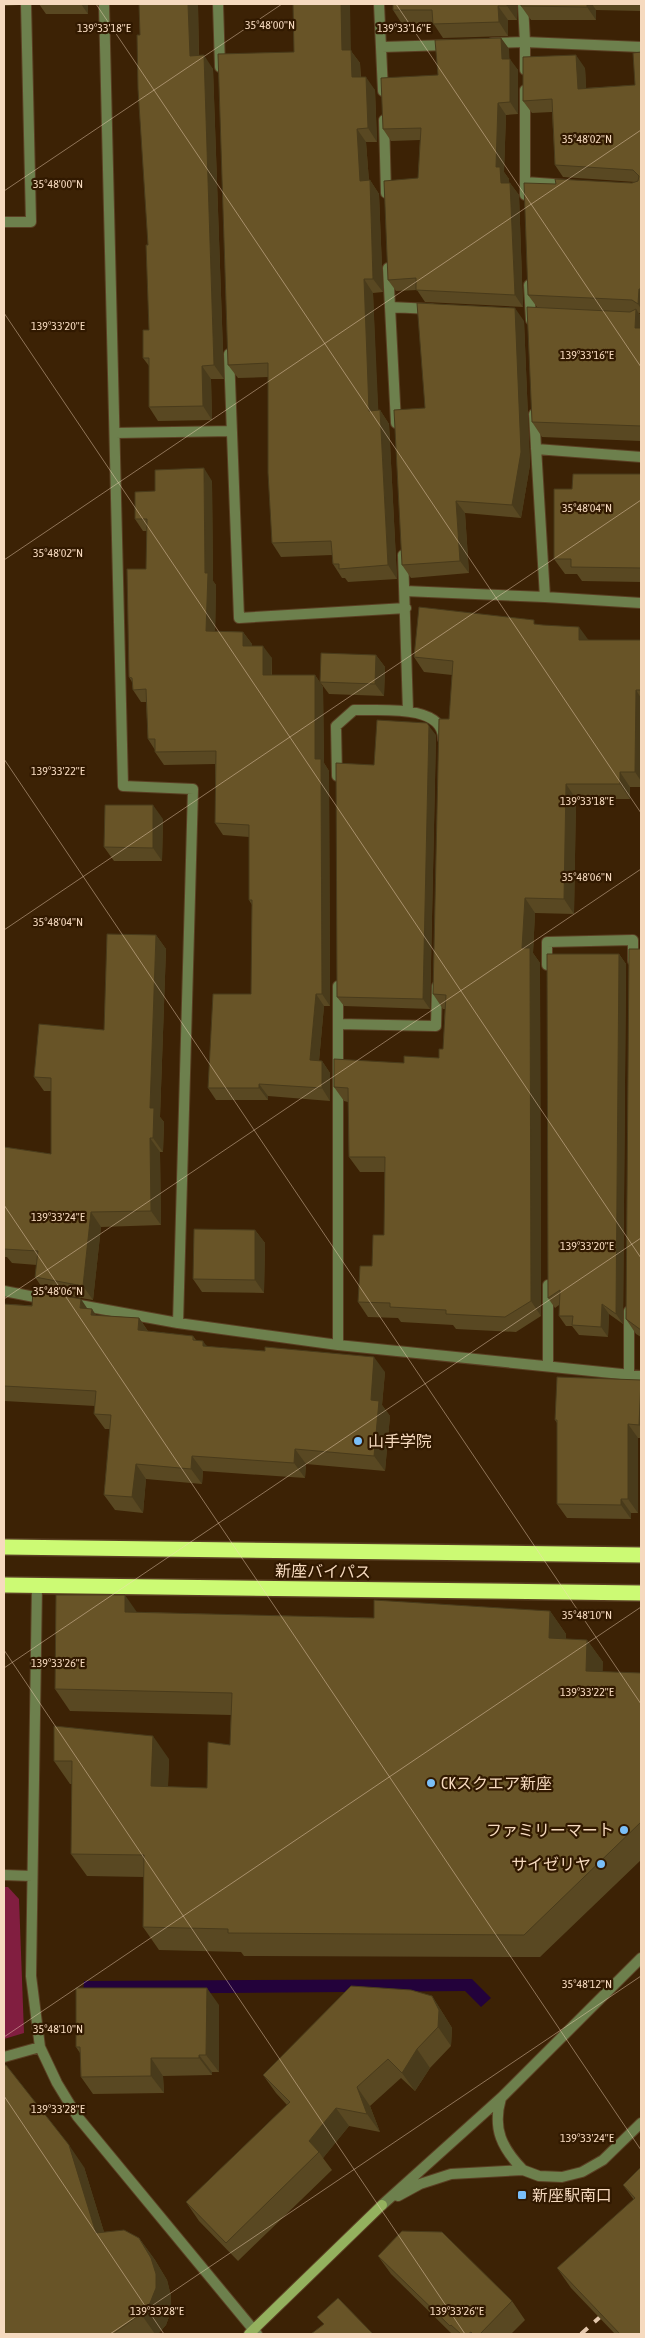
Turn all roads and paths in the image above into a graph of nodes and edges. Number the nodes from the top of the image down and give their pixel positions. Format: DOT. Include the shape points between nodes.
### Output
graph roads {
  1 [pos="26,4"];
  2 [pos="104,4"];
  3 [pos="218,4"];
  4 [pos="379,4"];
  5 [pos="523,4"];
  6 [pos="525,42"];
  7 [pos="478,44"];
  8 [pos="458,45"];
  9 [pos="382,48"];
  10 [pos="641,48"];
  11 [pos="220,73"];
  12 [pos="525,182"];
  13 [pos="583,186"];
  14 [pos="387,207"];
  15 [pos="526,210"];
  16 [pos="4,222"];
  17 [pos="388,257"];
  18 [pos="529,276"];
  19 [pos="390,307"];
  20 [pos="446,310"];
  21 [pos="531,332"];
  22 [pos="229,342"];
  23 [pos="534,400"];
  24 [pos="232,431"];
  25 [pos="115,433"];
  26 [pos="397,434"];
  27 [pos="536,449"];
  28 [pos="641,457"];
  29 [pos="403,542"];
  30 [pos="406,591"];
  31 [pos="545,597"];
  32 [pos="641,603"];
  33 [pos="406,608"];
  34 [pos="408,711"];
  35 [pos="442,752"];
  36 [pos="337,786"];
  37 [pos="632,969"];
  38 [pos="547,972"];
  39 [pos="338,975"];
  40 [pos="437,977"];
  41 [pos="338,1024"];
  42 [pos="548,1277"];
  43 [pos="4,1291"];
  44 [pos="630,1296"];
  45 [pos="178,1323"];
  46 [pos="338,1344"];
  47 [pos="548,1365"];
  48 [pos="629,1375"];
  49 [pos="641,1376"];
  50 [pos="4,1548"];
  51 [pos="641,1555"];
  52 [pos="4,1585"];
  53 [pos="37,1585"];
  54 [pos="641,1593"];
  55 [pos="4,1875"];
  56 [pos="32,1876"];
  57 [pos="641,1958"];
  58 [pos="40,2047"];
  59 [pos="4,2057"];
  60 [pos="502,2097"];
  61 [pos="641,2124"];
  62 [pos="523,2170"];
  63 [pos="382,2205"];
  64 [pos="254,2333"];
  1 -- 16 [label="street" via="31,222"];
  2 -- 25 [label="street"];
  3 -- 11 [label="street"];
  4 -- 9 [label="street"];
  5 -- 6 [label="street"];
  6 -- 7 [label="street"];
  6 -- 10 [label="street"];
  6 -- 12 [label="street"];
  8 -- 9 [label="street"];
  9 -- 14 [label="street"];
  12 -- 13 [label="street"];
  12 -- 15 [label="street"];
  17 -- 19 [label="street"];
  18 -- 21 [label="street"];
  19 -- 20 [label="street"];
  19 -- 26 [label="street"];
  22 -- 24 [label="street"];
  23 -- 27 [label="street"];
  24 -- 25 [label="street"];
  24 -- 33 [label="street" via="239,618"];
  25 -- 45 [label="street" via="123,786 193,789"];
  27 -- 28 [label="street"];
  27 -- 31 [label="street"];
  29 -- 30 [label="street"];
  30 -- 31 [label="street"];
  30 -- 33 [label="street"];
  31 -- 32 [label="street"];
  33 -- 34 [label="street"];
  34 -- 35 [label="street" via="431,717 443,733"];
  34 -- 36 [label="street" via="354,710 336,726"];
  37 -- 38 [label="street" via="633,940 547,942"];
  39 -- 41 [label="street"];
  40 -- 41 [label="street" via="436,1026"];
  41 -- 46 [label="street"];
  42 -- 47 [label="street"];
  43 -- 45 [label="street"];
  44 -- 48 [label="street"];
  45 -- 46 [label="street"];
  46 -- 47 [label="street"];
  47 -- 48 [label="street"];
  48 -- 49 [label="street"];
  50 -- 51 [label="highway, 新座バイパス"];
  52 -- 53 [label="highway, 新座バイパス"];
  53 -- 54 [label="highway, 新座バイパス"];
  53 -- 56 [label="street"];
  55 -- 56 [label="street"];
  56 -- 58 [label="street" via="31,1976"];
  57 -- 60 [label="street"];
  58 -- 59 [label="street"];
  58 -- 64 [label="street" via="77,2116"];
  60 -- 62 [label="street" via="497,2114 499,2135 509,2156"];
  60 -- 63 [label="street"];
  61 -- 62 [label="street" via="603,2160 582,2172 562,2177 540,2176"];
  62 -- 63 [label="street" via="451,2174 420,2184"];
  63 -- 64 [label="street"];
}
